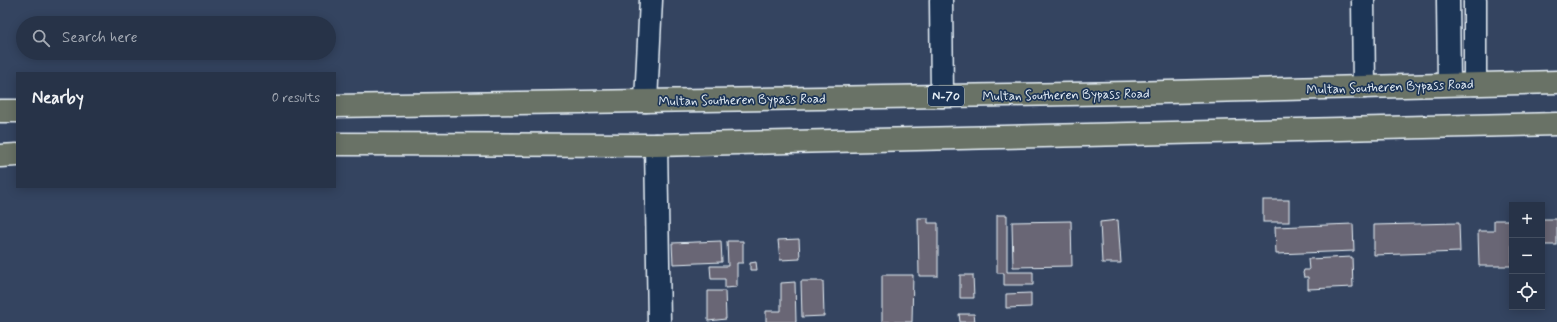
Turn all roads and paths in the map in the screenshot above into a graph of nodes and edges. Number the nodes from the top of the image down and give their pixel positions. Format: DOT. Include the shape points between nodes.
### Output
graph roads {
  1 [pos="651,0"];
  2 [pos="941,0"];
  3 [pos="1363,0"];
  4 [pos="1448,0"];
  5 [pos="1475,0"];
  6 [pos="1557,82"];
  7 [pos="1449,84"];
  8 [pos="1474,84"];
  9 [pos="1364,87"];
  10 [pos="942,96"];
  11 [pos="646,101"];
  12 [pos="336,106"];
  13 [pos="16,110"];
  14 [pos="0,111"];
  15 [pos="1557,124"];
  16 [pos="336,144"];
  17 [pos="656,144"];
  18 [pos="16,155"];
  19 [pos="0,156"];
  20 [pos="659,322"];
  1 -- 11 [label="street"];
  2 -- 10 [label="street"];
  3 -- 9 [label="street"];
  4 -- 7 [label="street"];
  5 -- 8 [label="street"];
  6 -- 8 [label="highway, Multan Southeren Bypass Road / N-70"];
  7 -- 8 [label="highway, Multan Southeren Bypass Road / N-70"];
  7 -- 9 [label="highway, Multan Southeren Bypass Road / N-70"];
  9 -- 10 [label="highway, Multan Southeren Bypass Road / N-70"];
  10 -- 11 [label="highway, Multan Southeren Bypass Road / N-70"];
  11 -- 12 [label="highway, Multan Southeren Bypass Road / N-70"];
  13 -- 14 [label="highway"];
  15 -- 17 [label="highway"];
  16 -- 17 [label="highway"];
  17 -- 20 [label="street"];
  18 -- 19 [label="highway"];
}
